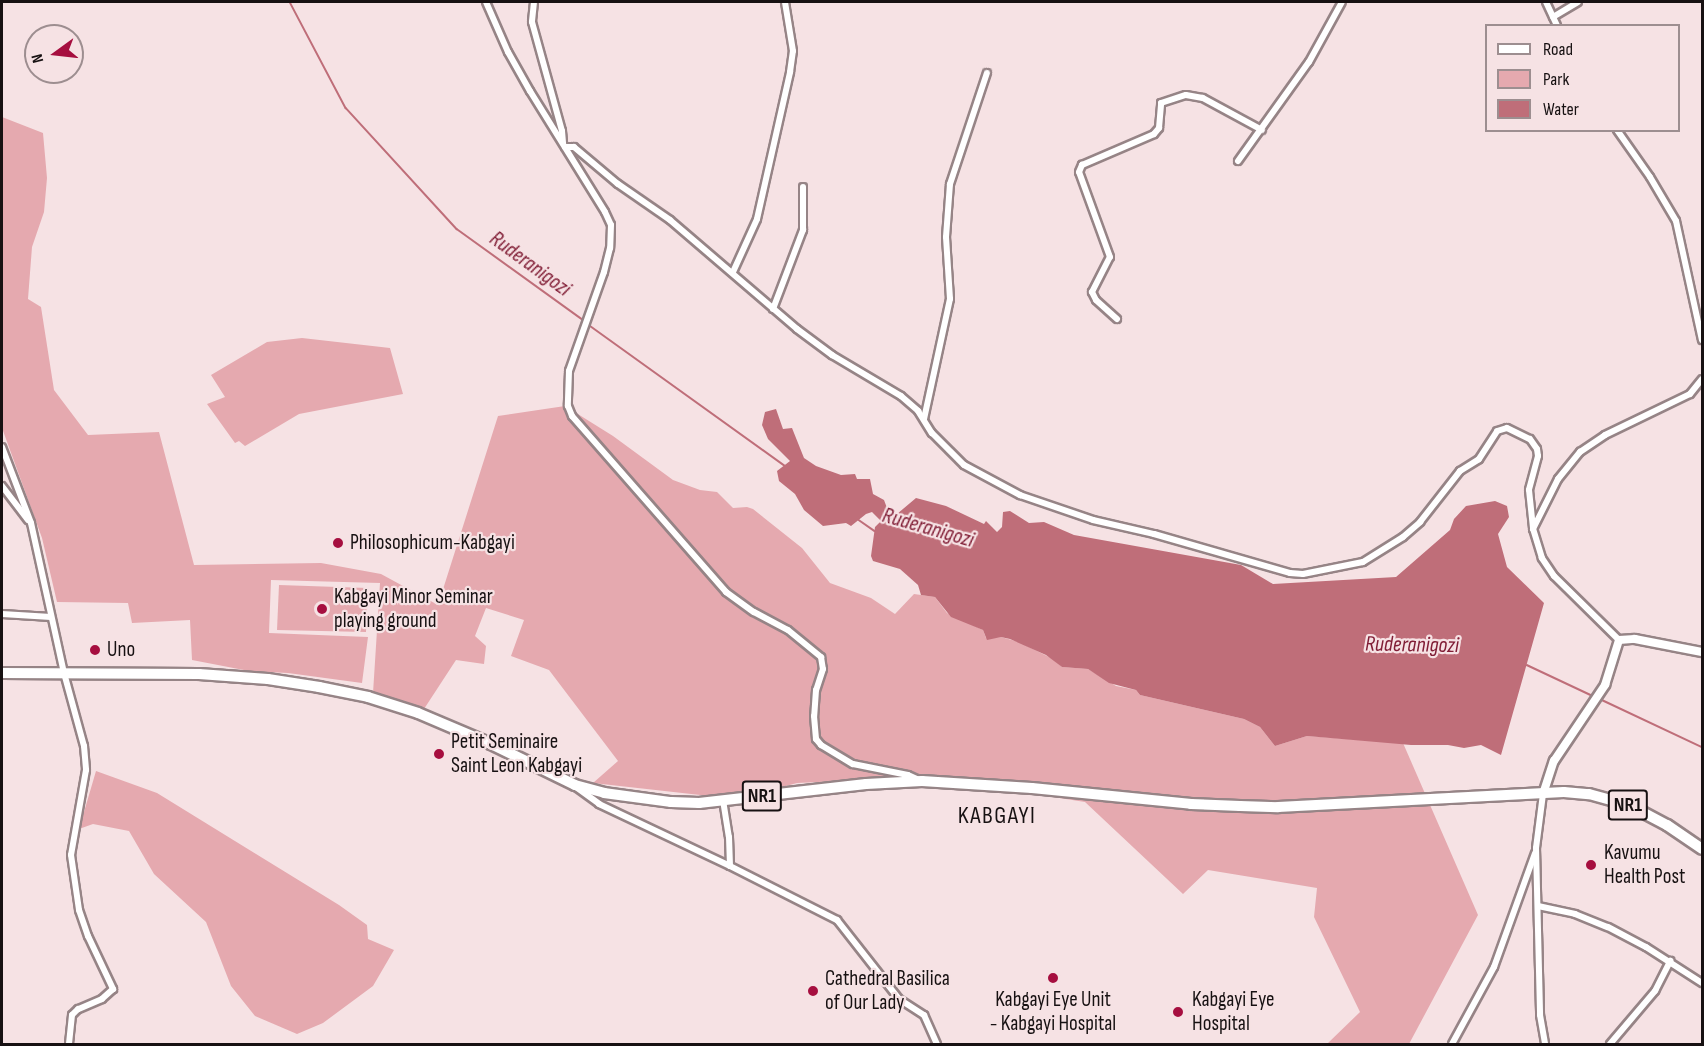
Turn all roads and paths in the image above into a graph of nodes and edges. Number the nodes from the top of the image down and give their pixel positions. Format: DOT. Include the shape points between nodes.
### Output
graph roads {
  1 [pos="486,2"];
  2 [pos="534,2"];
  3 [pos="785,2"];
  4 [pos="1342,2"];
  5 [pos="1546,2"];
  6 [pos="1578,2"];
  7 [pos="1553,17"];
  8 [pos="1556,24"];
  9 [pos="987,73"];
  10 [pos="1262,130"];
  11 [pos="1618,132"];
  12 [pos="564,145"];
  13 [pos="1238,161"];
  14 [pos="803,187"];
  15 [pos="733,272"];
  16 [pos="773,309"];
  17 [pos="1117,319"];
  18 [pos="1702,340"];
  19 [pos="1702,380"];
  20 [pos="924,419"];
  21 [pos="2,447"];
  22 [pos="2,486"];
  23 [pos="31,523"];
  24 [pos="1533,530"];
  25 [pos="2,614"];
  26 [pos="51,617"];
  27 [pos="1619,640"];
  28 [pos="1702,652"];
  29 [pos="2,673"];
  30 [pos="64,673"];
  31 [pos="922,782"];
  32 [pos="575,785"];
  33 [pos="1543,794"];
  34 [pos="723,800"];
  35 [pos="1536,848"];
  36 [pos="1702,849"];
  37 [pos="730,867"];
  38 [pos="1538,906"];
  39 [pos="1670,961"];
  40 [pos="1702,983"];
  41 [pos="69,1044"];
  42 [pos="937,1044"];
  43 [pos="1452,1044"];
  44 [pos="1545,1044"];
  45 [pos="1610,1044"];
  1 -- 12 [label="street" via="508,52"];
  2 -- 12 [label="street" via="532,22"];
  3 -- 15 [label="street" via="793,51 790,72 757,219"];
  4 -- 10 [label="street" via="1309,62"];
  5 -- 7 [label="street"];
  6 -- 7 [label="street"];
  7 -- 8 [label="street"];
  9 -- 20 [label="street" via="950,184 946,237 950,299"];
  10 -- 13 [label="street"];
  10 -- 17 [label="street" via="1203,98 1186,95 1161,103 1159,128 1154,134 1082,165 1079,172 1110,257 1092,292"];
  11 -- 18 [label="street" via="1676,221"];
  12 -- 15 [label="street" via="574,147"];
  12 -- 31 [label="street" via="610,225 610,248 569,371 568,406 572,416 726,592 788,630 821,657 823,669 814,716 816,739 821,745 853,764 908,775"];
  14 -- 16 [label="street" via="803,230"];
  15 -- 16 [label="street"];
  16 -- 20 [label="street" via="832,355 901,396"];
  19 -- 24 [label="street" via="1690,394 1605,435 1580,452 1558,479"];
  20 -- 24 [label="street" via="932,433 964,465 1020,495 1093,520 1303,574 1363,562 1403,537 1420,522 1460,471 1479,459 1497,431 1508,428 1530,439 1537,449 1529,490"];
  21 -- 23 [label="street"];
  22 -- 23 [label="street"];
  23 -- 26 [label="street"];
  24 -- 27 [label="street" via="1542,558 1554,576"];
  25 -- 26 [label="street"];
  26 -- 30 [label="street"];
  27 -- 28 [label="street" via="1635,639"];
  27 -- 33 [label="street" via="1605,685 1554,761"];
  29 -- 30 [label="highway, NR1"];
  30 -- 32 [label="highway, NR1" via="268,679 368,697 453,727"];
  30 -- 41 [label="street" via="84,746 86,770 71,842 73,873 88,936 113,988 102,999 72,1015"];
  31 -- 33 [label="highway, NR1" via="1240,806"];
  31 -- 34 [label="highway, NR1"];
  32 -- 34 [label="highway, NR1" via="604,794 671,802"];
  32 -- 37 [label="street" via="599,804"];
  33 -- 35 [label="street"];
  33 -- 36 [label="highway, NR1" via="1589,794 1629,805 1668,825"];
  34 -- 37 [label="street"];
  35 -- 38 [label="street"];
  35 -- 43 [label="street" via="1494,967"];
  37 -- 42 [label="street" via="837,920 899,999 924,1015"];
  38 -- 39 [label="street" via="1590,919"];
  38 -- 44 [label="street" via="1540,1015"];
  39 -- 40 [label="street"];
  39 -- 45 [label="street" via="1651,997"];
}
